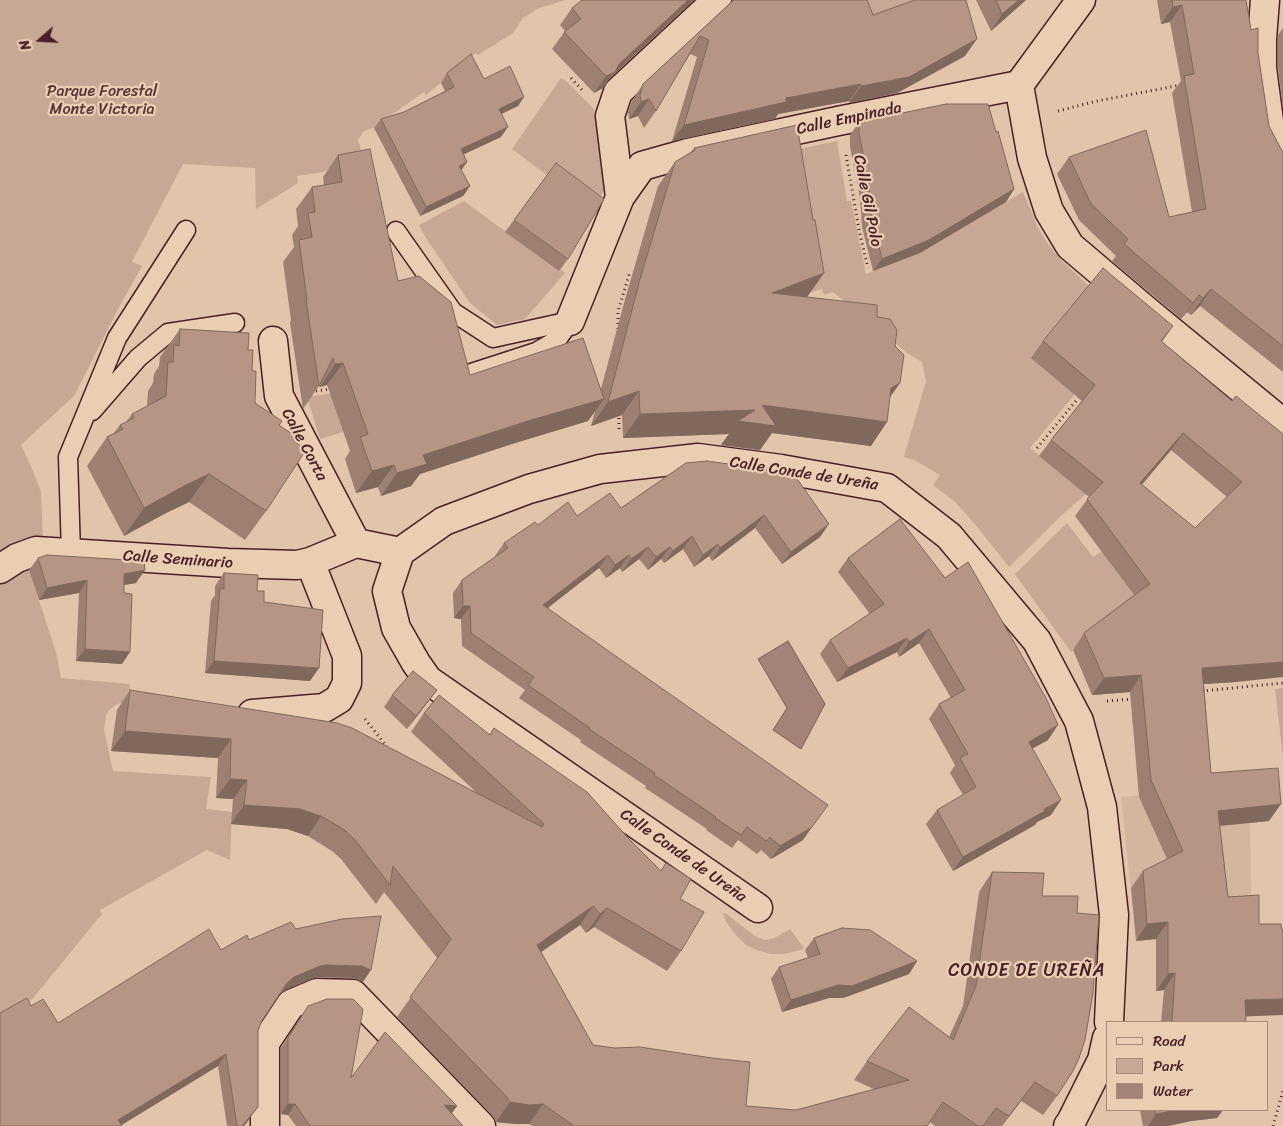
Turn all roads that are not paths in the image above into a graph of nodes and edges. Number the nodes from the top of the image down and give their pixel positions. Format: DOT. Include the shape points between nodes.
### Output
graph roads {
  1 [pos="717,0"];
  2 [pos="1081,0"];
  3 [pos="1265,0"];
  4 [pos="1019,85"];
  5 [pos="1283,158"];
  6 [pos="620,197"];
  7 [pos="186,230"];
  8 [pos="396,231"];
  9 [pos="570,321"];
  10 [pos="235,322"];
  11 [pos="273,341"];
  12 [pos="462,376"];
  13 [pos="82,423"];
  14 [pos="1283,423"];
  15 [pos="356,543"];
  16 [pos="400,552"];
  17 [pos="71,553"];
  18 [pos="310,562"];
  19 [pos="0,569"];
  20 [pos="252,714"];
  21 [pos="758,908"];
  22 [pos="1110,1021"];
  23 [pos="1106,1042"];
  24 [pos="265,1126"];
  25 [pos="481,1126"];
  26 [pos="1068,1126"];
  1 -- 6 [label="street" via="618,92 610,116"];
  2 -- 4 [label="street"];
  3 -- 5 [label="street" via="1262,68 1271,136"];
  4 -- 6 [label="street, Calle Empinada" via="688,153 642,166"];
  4 -- 14 [label="street" via="1032,158 1050,211 1070,246"];
  6 -- 9 [label="street, Calle Empinada"];
  7 -- 13 [label="lane" via="116,338"];
  8 -- 9 [label="lane" via="453,312 493,338"];
  9 -- 12 [label="lane, Calle Empinada" via="558,340 536,352"];
  10 -- 13 [label="lane" via="168,333 138,358"];
  11 -- 15 [label="street, Calle Corta" via="278,396"];
  13 -- 17 [label="lane" via="68,458"];
  15 -- 16 [label="street"];
  15 -- 18 [label="street, Calle Seminario"];
  16 -- 21 [label="street, Calle Conde de Ureña" via="387,591 396,628 428,680"];
  16 -- 22 [label="street, Calle Conde de Ureña" via="444,521 529,489 600,469 698,458 887,488 949,536 1030,633 1079,721 1102,806 1114,915"];
  17 -- 18 [label="street, Calle Seminario" via="228,563 297,565"];
  17 -- 19 [label="street, Calle Seminario" via="36,551"];
  18 -- 20 [label="street" via="348,656 347,683 339,699 324,708"];
  23 -- 26 [label="street" via="1102,1060"];
  24 -- 25 [label="street" via="265,1043 291,1004 317,993 353,994"];
}
